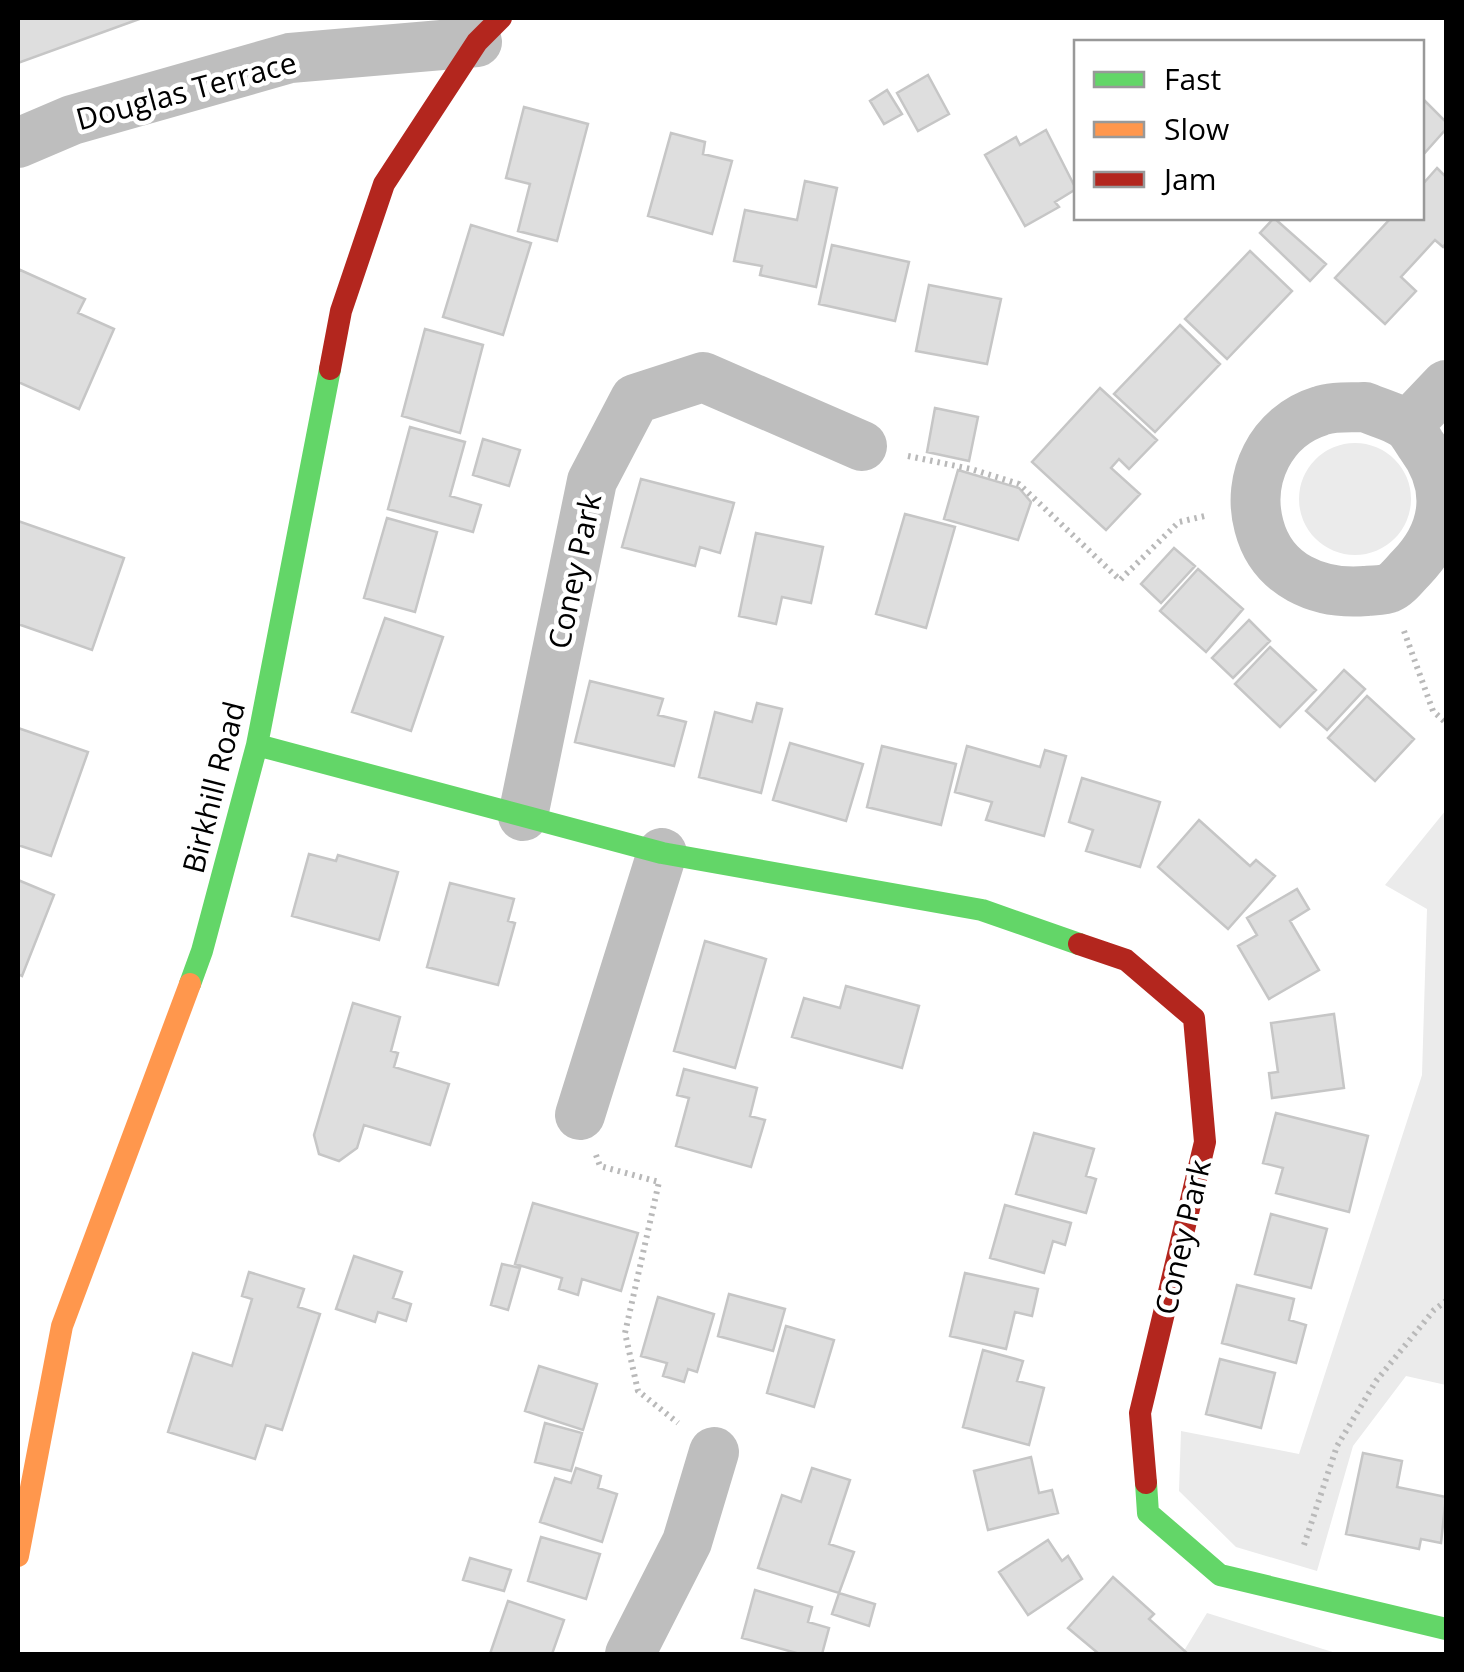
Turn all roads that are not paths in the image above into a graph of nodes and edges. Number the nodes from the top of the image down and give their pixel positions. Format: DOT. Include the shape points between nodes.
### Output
graph roads {
  1 [pos="488,30"];
  2 [pos="18,142"];
  3 [pos="1446,385"];
  4 [pos="1407,426"];
  5 [pos="862,446"];
  6 [pos="257,745"];
  7 [pos="522,816"];
  8 [pos="662,853"];
  9 [pos="580,1115"];
  10 [pos="714,1452"];
  11 [pos="18,1556"];
  12 [pos="1446,1629"];
  13 [pos="630,1654"];
  1 -- 2 [label="street, Douglas Terrace" via="290,58 72,120"];
  1 -- 6 [label="street, Birkhill Road" via="384,184 340,312"];
  3 -- 4 [label="street"];
  4 -- 4 [label="street" via="1435,464 1442,496 1426,552 1390,588 1338,594 1298,579 1275,560 1260,531 1256,478 1269,448 1292,424 1322,410 1365,407"];
  5 -- 7 [label="street, Coney Park" via="703,377 636,399 592,482"];
  6 -- 7 [label="street, Coney Park"];
  6 -- 11 [label="street, Birkhill Road" via="202,950 62,1326"];
  7 -- 8 [label="street, Coney Park"];
  8 -- 9 [label="street"];
  8 -- 12 [label="street, Coney Park" via="982,910 1126,960 1194,1018 1205,1142 1140,1413 1148,1513 1220,1576"];
  10 -- 13 [label="street" via="687,1542"];
}
